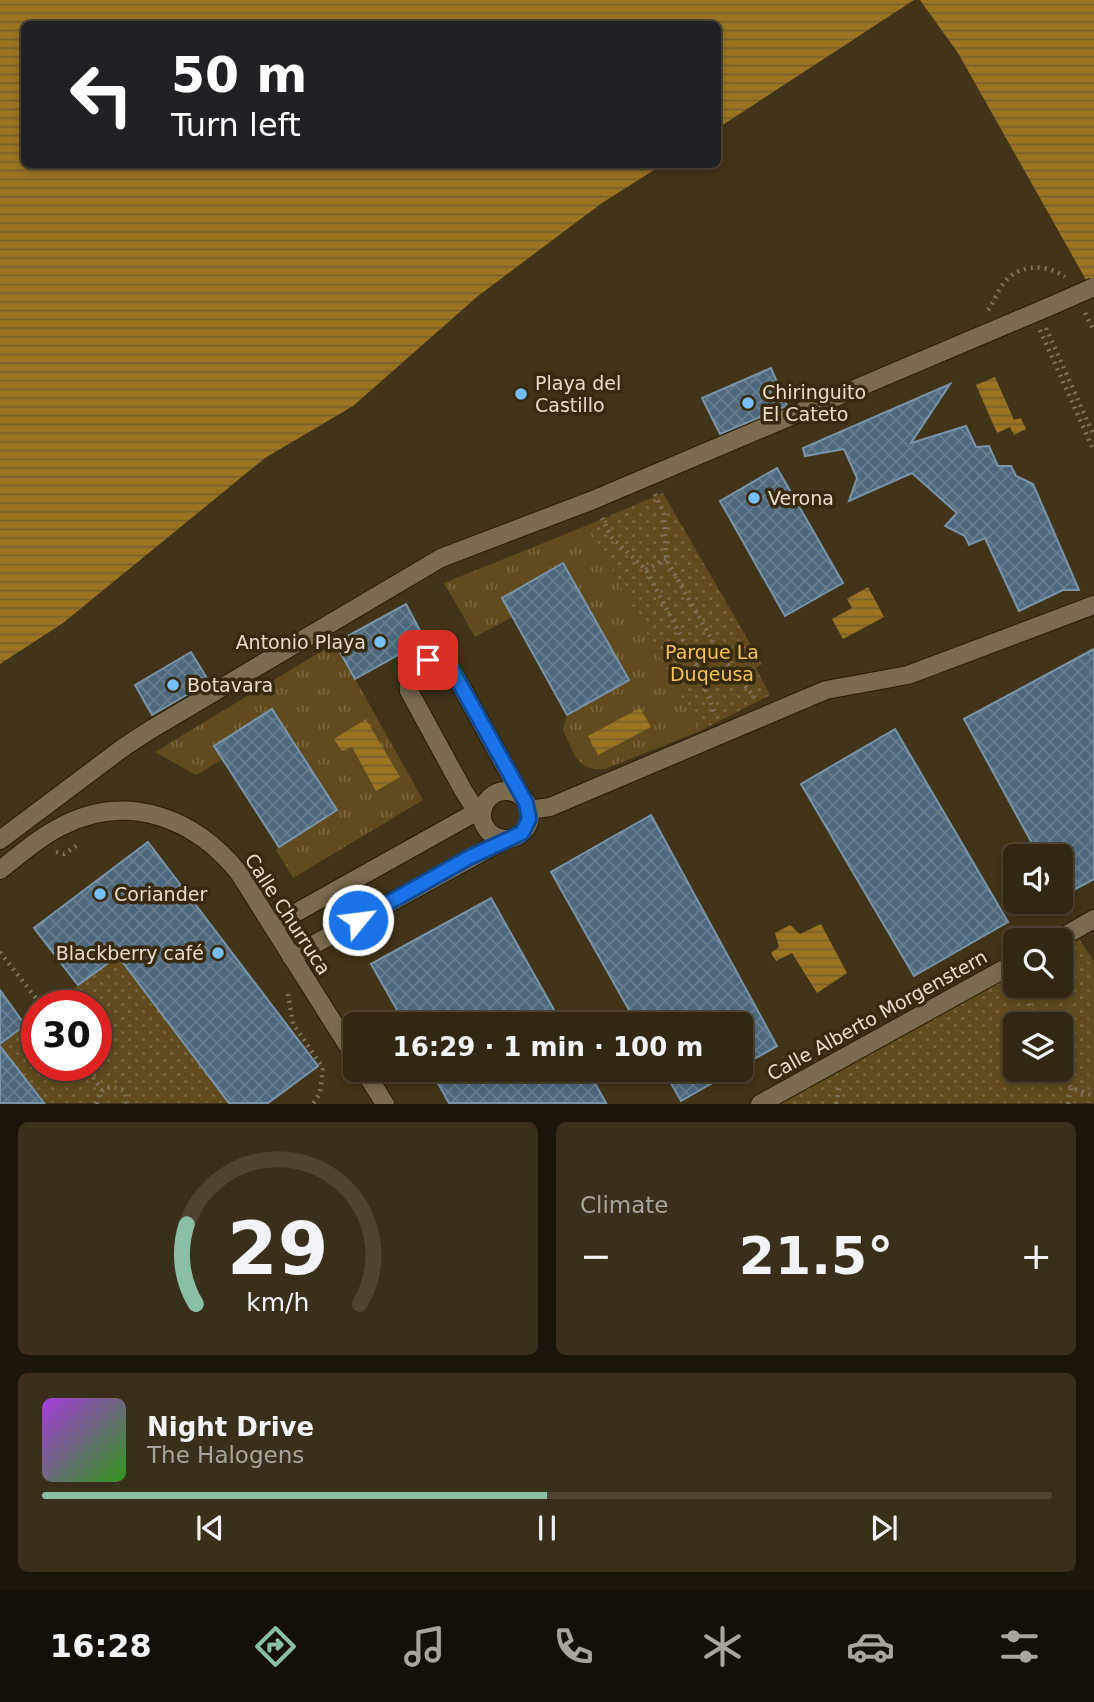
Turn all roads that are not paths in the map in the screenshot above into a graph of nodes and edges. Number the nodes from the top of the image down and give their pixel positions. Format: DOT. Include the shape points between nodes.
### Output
graph roads {
  1 [pos="1094,286"];
  2 [pos="1094,605"];
  3 [pos="525,804"];
  4 [pos="479,816"];
  5 [pos="506,839"];
  6 [pos="0,840"];
  7 [pos="0,870"];
  8 [pos="1094,919"];
  9 [pos="272,926"];
  10 [pos="1073,931"];
  11 [pos="291,957"];
  12 [pos="1003,970"];
  13 [pos="343,1038"];
  14 [pos="371,1082"];
  15 [pos="385,1104"];
  16 [pos="760,1104"];
  1 -- 6 [label="street, bridge" via="593,500 441,558 150,730"];
  2 -- 3 [label="street" via="908,675 826,690 550,807"];
  3 -- 4 [label="street" via="508,791 493,794"];
  3 -- 4 [label="street" via="451,668 440,660 428,660 412,671 409,691"];
  3 -- 5 [label="street" via="529,819 522,833"];
  4 -- 5 [label="street" via="491,833"];
  4 -- 9 [label="street"];
  5 -- 11 [label="street"];
  7 -- 9 [label="street, Calle Churruca" via="45,836 80,818 138,810 186,827 225,856"];
  8 -- 10 [label="street"];
  9 -- 11 [label="street, Calle Churruca"];
  11 -- 13 [label="street, Calle Churruca"];
  12 -- 16 [label="street, Calle Alberto Morgenstern"];
  14 -- 15 [label="street"];
}
